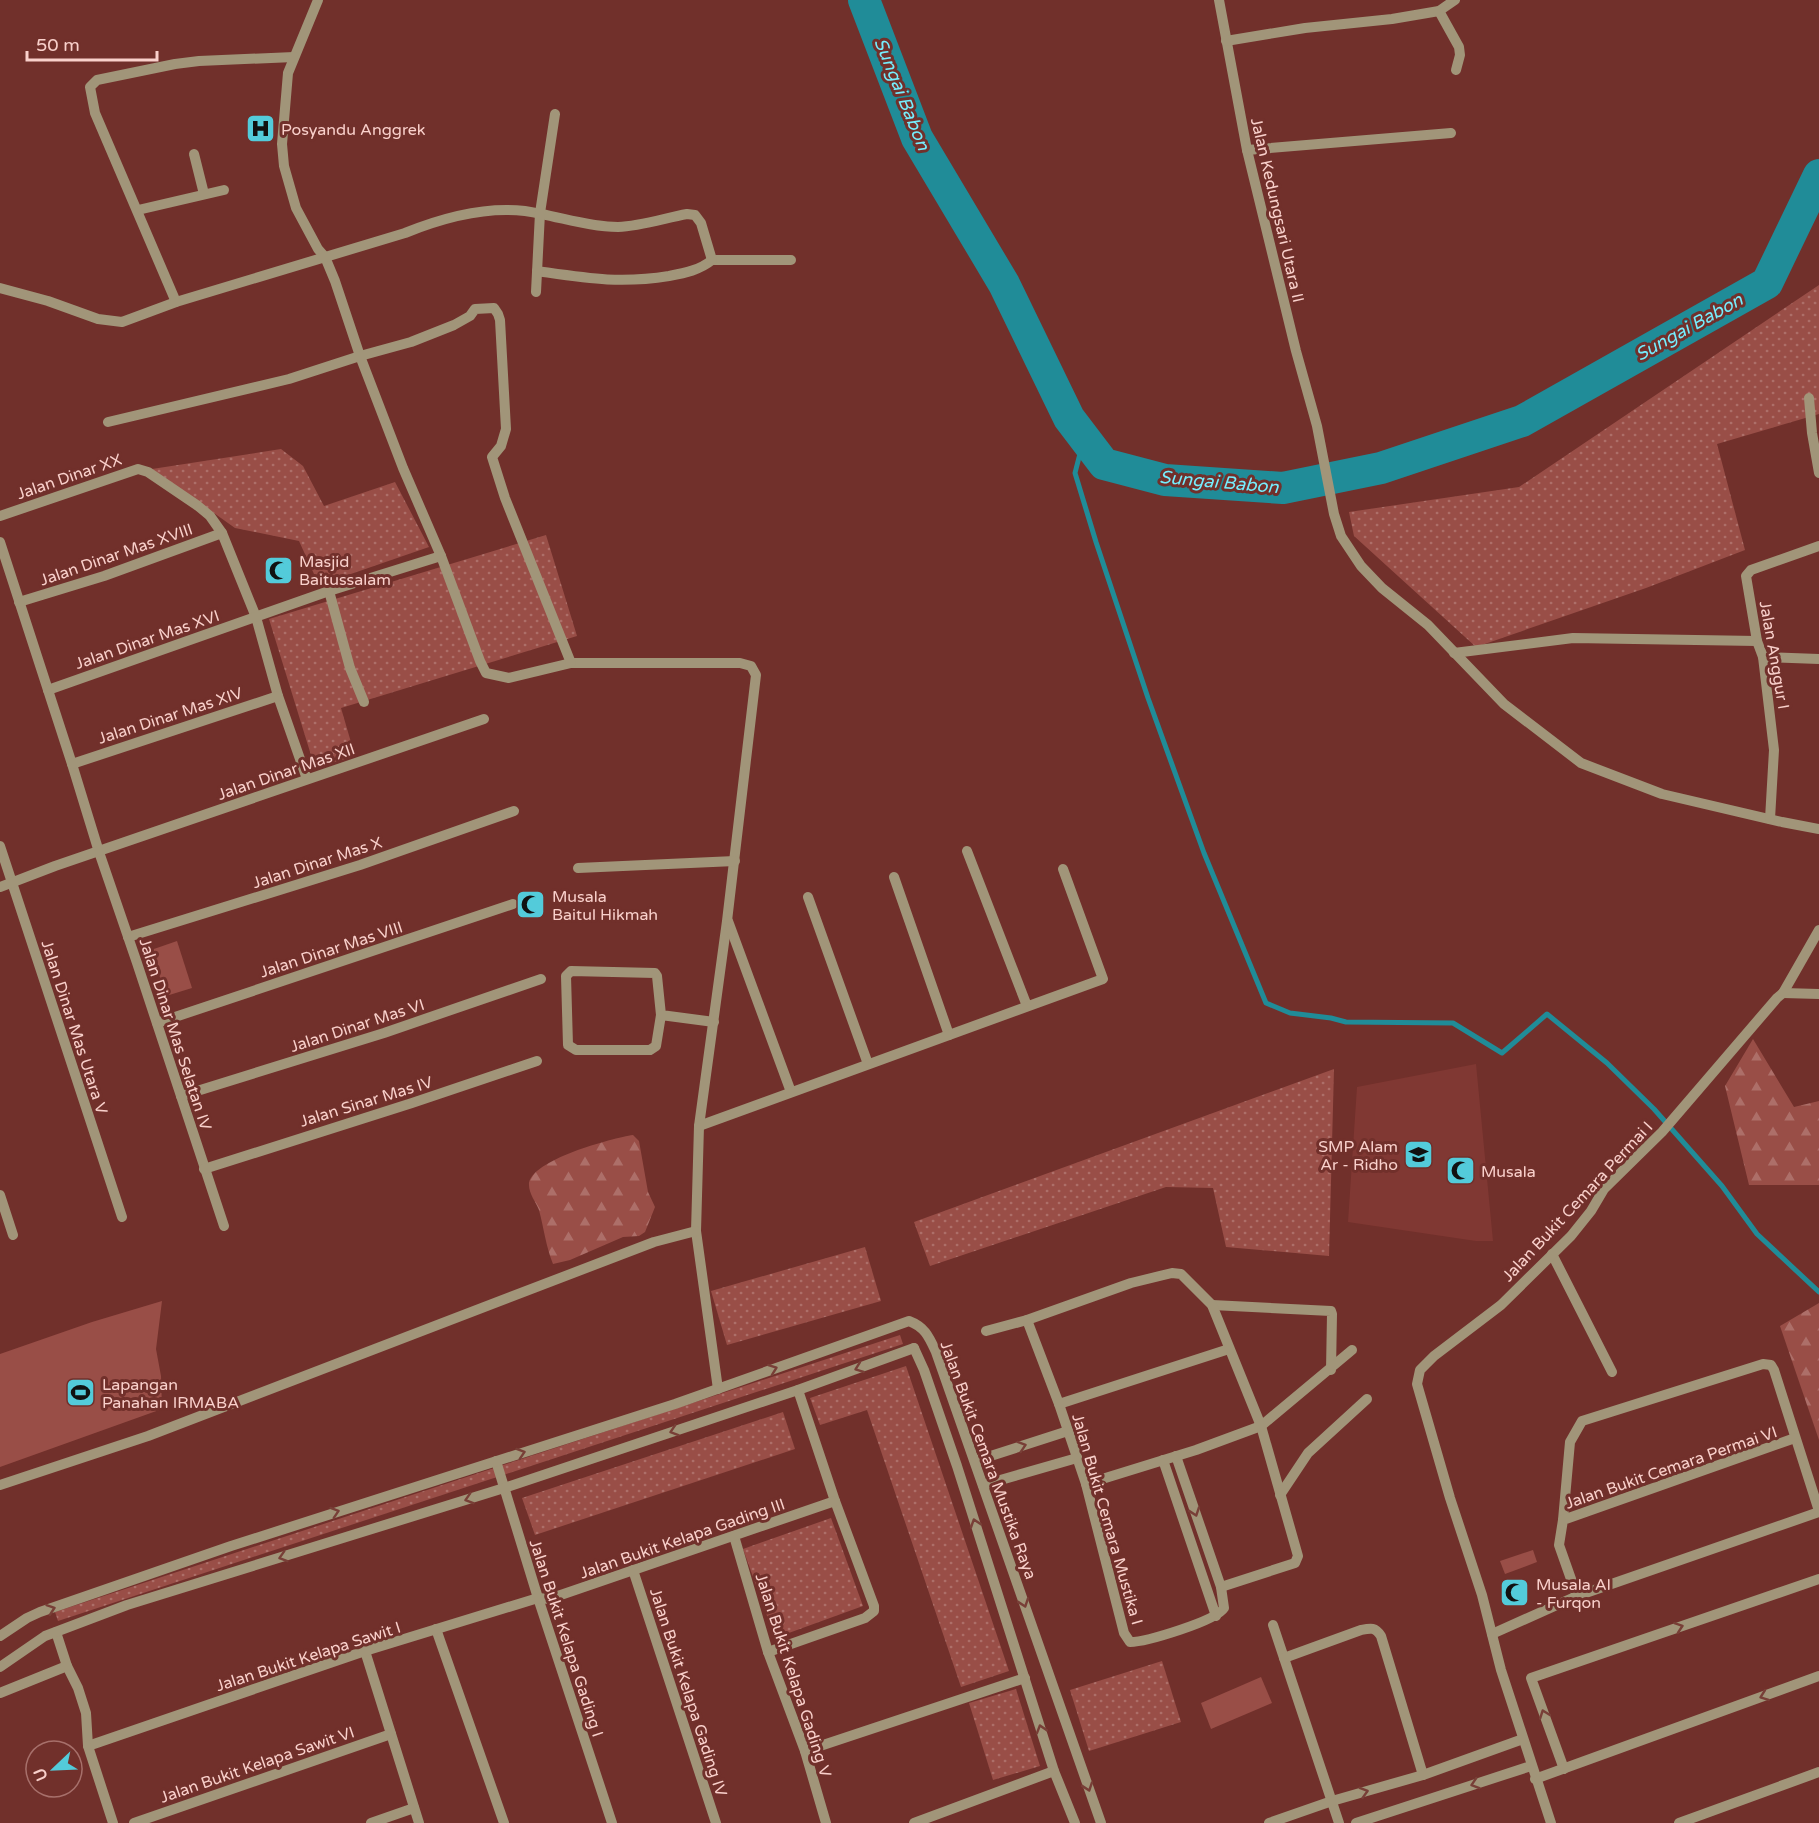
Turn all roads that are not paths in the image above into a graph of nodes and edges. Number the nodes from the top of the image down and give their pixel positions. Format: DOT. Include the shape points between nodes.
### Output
graph roads {
  1 [pos="318,0"];
  2 [pos="1219,0"];
  3 [pos="1455,0"];
  4 [pos="1439,11"];
  5 [pos="1226,41"];
  6 [pos="294,57"];
  7 [pos="1456,70"];
  8 [pos="555,114"];
  9 [pos="1451,133"];
  10 [pos="1247,150"];
  11 [pos="194,154"];
  12 [pos="224,190"];
  13 [pos="204,194"];
  14 [pos="138,210"];
  15 [pos="540,213"];
  16 [pos="325,257"];
  17 [pos="712,260"];
  18 [pos="791,260"];
  19 [pos="537,271"];
  20 [pos="0,288"];
  21 [pos="536,292"];
  22 [pos="176,302"];
  23 [pos="360,356"];
  24 [pos="1809,398"];
  25 [pos="108,422"];
  26 [pos="1819,473"];
  27 [pos="0,516"];
  28 [pos="222,533"];
  29 [pos="0,542"];
  30 [pos="1819,546"];
  31 [pos="441,556"];
  32 [pos="329,591"];
  33 [pos="19,602"];
  34 [pos="256,617"];
  35 [pos="1757,641"];
  36 [pos="1454,653"];
  37 [pos="1763,657"];
  38 [pos="1819,659"];
  39 [pos="571,663"];
  40 [pos="48,690"];
  41 [pos="278,696"];
  42 [pos="364,702"];
  43 [pos="484,719"];
  44 [pos="72,764"];
  45 [pos="306,779"];
  46 [pos="514,811"];
  47 [pos="1770,819"];
  48 [pos="1819,828"];
  49 [pos="0,846"];
  50 [pos="967,851"];
  51 [pos="99,852"];
  52 [pos="735,861"];
  53 [pos="578,868"];
  54 [pos="1063,869"];
  55 [pos="894,877"];
  56 [pos="12,883"];
  57 [pos="0,887"];
  58 [pos="808,897"];
  59 [pos="513,904"];
  60 [pos="728,921"];
  61 [pos="1819,930"];
  62 [pos="128,937"];
  63 [pos="541,979"];
  64 [pos="1783,993"];
  65 [pos="1819,994"];
  66 [pos="1027,1006"];
  67 [pos="661,1015"];
  68 [pos="714,1022"];
  69 [pos="157,1023"];
  70 [pos="950,1035"];
  71 [pos="537,1061"];
  72 [pos="868,1064"];
  73 [pos="791,1092"];
  74 [pos="181,1096"];
  75 [pos="699,1126"];
  76 [pos="204,1168"];
  77 [pos="0,1195"];
  78 [pos="122,1217"];
  79 [pos="224,1226"];
  80 [pos="696,1231"];
  81 [pos="13,1235"];
  82 [pos="1552,1254"];
  83 [pos="1212,1305"];
  84 [pos="1027,1320"];
  85 [pos="926,1331"];
  86 [pos="986,1331"];
  87 [pos="914,1348"];
  88 [pos="1229,1349"];
  89 [pos="1352,1350"];
  90 [pos="1331,1370"];
  91 [pos="1612,1372"];
  92 [pos="718,1389"];
  93 [pos="798,1390"];
  94 [pos="1367,1399"];
  95 [pos="1059,1404"];
  96 [pos="1261,1426"];
  97 [pos="1068,1431"];
  98 [pos="1795,1438"];
  99 [pos="1176,1456"];
  100 [pos="1077,1458"];
  101 [pos="1163,1460"];
  102 [pos="496,1461"];
  103 [pos="975,1461"];
  104 [pos="1086,1484"];
  105 [pos="0,1485"];
  106 [pos="983,1485"];
  107 [pos="504,1488"];
  108 [pos="1280,1495"];
  109 [pos="835,1501"];
  110 [pos="1819,1512"];
  111 [pos="1563,1520"];
  112 [pos="734,1536"];
  113 [pos="1006,1551"];
  114 [pos="987,1558"];
  115 [pos="633,1570"];
  116 [pos="1819,1579"];
  117 [pos="1221,1587"];
  118 [pos="1577,1596"];
  119 [pos="538,1598"];
  120 [pos="1216,1616"];
  121 [pos="1273,1625"];
  122 [pos="436,1629"];
  123 [pos="56,1632"];
  124 [pos="1492,1634"];
  125 [pos="0,1636"];
  126 [pos="365,1651"];
  127 [pos="768,1652"];
  128 [pos="1284,1658"];
  129 [pos="67,1666"];
  130 [pos="0,1667"];
  131 [pos="1819,1676"];
  132 [pos="1025,1678"];
  133 [pos="0,1693"];
  134 [pos="391,1734"];
  135 [pos="1523,1739"];
  136 [pos="88,1746"];
  137 [pos="805,1751"];
  138 [pos="1531,1766"];
  139 [pos="1564,1769"];
  140 [pos="1054,1771"];
  141 [pos="1819,1772"];
  142 [pos="1423,1775"];
  143 [pos="1535,1779"];
  144 [pos="1332,1801"];
  145 [pos="414,1808"];
  146 [pos="113,1823"];
  147 [pos="134,1823"];
  148 [pos="371,1823"];
  149 [pos="419,1823"];
  150 [pos="504,1823"];
  151 [pos="612,1823"];
  152 [pos="716,1823"];
  153 [pos="826,1823"];
  154 [pos="914,1823"];
  155 [pos="1075,1823"];
  156 [pos="1101,1823"];
  157 [pos="1269,1823"];
  158 [pos="1339,1823"];
  159 [pos="1356,1823"];
  160 [pos="1551,1823"];
  161 [pos="1679,1823"];
  1 -- 6 [label="street"];
  2 -- 5 [label="street, Jalan Kedungsari Utara II"];
  3 -- 4 [label="street"];
  4 -- 5 [label="street"];
  4 -- 7 [label="street" via="1459,47"];
  5 -- 10 [label="street, Jalan Kedungsari Utara II"];
  6 -- 14 [label="street" via="199,61 97,80 90,87 95,113"];
  6 -- 16 [label="street" via="284,100 284,166 296,208"];
  8 -- 15 [label="street"];
  9 -- 10 [label="street"];
  10 -- 36 [label="street, Jalan Kedungsari Utara II" via="1341,536 1382,588 1428,625"];
  11 -- 13 [label="street"];
  12 -- 13 [label="street"];
  13 -- 14 [label="street"];
  14 -- 22 [label="street"];
  15 -- 16 [label="street" via="509,209 461,215"];
  15 -- 17 [label="street" via="590,225 620,227 695,215"];
  15 -- 19 [label="street"];
  16 -- 22 [label="street"];
  16 -- 23 [label="street"];
  17 -- 18 [label="street"];
  17 -- 19 [label="street" via="688,272 636,281 604,281"];
  19 -- 21 [label="street"];
  20 -- 22 [label="street" via="111,322 122,322"];
  23 -- 25 [label="street" via="289,379"];
  23 -- 31 [label="street"];
  23 -- 39 [label="street" via="440,332 470,316 475,309 494,308 498,314 506,429 501,446 492,457"];
  24 -- 26 [label="street"];
  27 -- 28 [label="street, Jalan Dinar XX" via="142,469 198,506"];
  28 -- 33 [label="street, Jalan Dinar Mas XVIII"];
  28 -- 34 [label="street"];
  29 -- 33 [label="street, Jalan Dinar Mas Selatan IV"];
  30 -- 35 [label="street, Jalan Anggur I" via="1751,570 1746,576"];
  31 -- 32 [label="street, Jalan Dinar Mas XVI"];
  31 -- 39 [label="street" via="486,673 509,678"];
  32 -- 34 [label="street, Jalan Dinar Mas XVI"];
  32 -- 42 [label="street" via="350,668"];
  33 -- 40 [label="street, Jalan Dinar Mas Selatan IV"];
  34 -- 40 [label="street, Jalan Dinar Mas XVI"];
  34 -- 41 [label="street"];
  35 -- 36 [label="street" via="1573,638"];
  35 -- 37 [label="street, Jalan Anggur I"];
  36 -- 47 [label="street, Jalan Kedungsari Utara II" via="1504,704 1581,763 1662,794"];
  37 -- 38 [label="street"];
  37 -- 47 [label="street, Jalan Anggur I" via="1774,750"];
  39 -- 52 [label="street" via="751,666 756,675 755,695"];
  40 -- 44 [label="street, Jalan Dinar Mas Selatan IV"];
  41 -- 44 [label="street, Jalan Dinar Mas XIV"];
  41 -- 45 [label="street"];
  43 -- 45 [label="street, Jalan Dinar Mas XII"];
  44 -- 51 [label="street, Jalan Dinar Mas Selatan IV"];
  45 -- 51 [label="street, Jalan Dinar Mas XII"];
  46 -- 62 [label="street, Jalan Dinar Mas X" via="360,865"];
  47 -- 48 [label="street, Jalan Kedungsari Utara II"];
  49 -- 56 [label="street, Jalan Dinar Mas Utara V"];
  50 -- 66 [label="street"];
  51 -- 56 [label="street, Jalan Dinar Mas XII"];
  51 -- 62 [label="street, Jalan Dinar Mas Selatan IV"];
  52 -- 53 [label="street"];
  52 -- 60 [label="street"];
  54 -- 66 [label="street" via="1103,979"];
  55 -- 70 [label="street"];
  56 -- 57 [label="street, Jalan Dinar Mas XII"];
  56 -- 78 [label="street, Jalan Dinar Mas Utara V"];
  58 -- 72 [label="street"];
  59 -- 69 [label="street, Jalan Dinar Mas VIII"];
  60 -- 68 [label="street"];
  60 -- 73 [label="street"];
  61 -- 64 [label="street, Jalan Bukit Cemara Permai I"];
  62 -- 69 [label="street, Jalan Dinar Mas Selatan IV"];
  63 -- 74 [label="street, Jalan Dinar Mas VI"];
  64 -- 65 [label="street"];
  64 -- 82 [label="street, Jalan Bukit Cemara Permai I" via="1662,1132 1604,1189 1591,1211"];
  66 -- 70 [label="street"];
  67 -- 67 [label="street" via="655,973 571,971 566,976 568,1044 576,1050 650,1050 656,1046"];
  67 -- 68 [label="street"];
  68 -- 75 [label="street"];
  69 -- 74 [label="street, Jalan Dinar Mas Selatan IV"];
  70 -- 72 [label="street"];
  71 -- 76 [label="street, Jalan Sinar Mas IV"];
  72 -- 73 [label="street"];
  73 -- 75 [label="street"];
  74 -- 76 [label="street, Jalan Dinar Mas Selatan IV"];
  75 -- 80 [label="street"];
  76 -- 79 [label="street, Jalan Dinar Mas Selatan IV"];
  77 -- 81 [label="street"];
  80 -- 92 [label="street"];
  80 -- 105 [label="street" via="654,1242 148,1436"];
  82 -- 91 [label="street"];
  82 -- 124 [label="street, Jalan Bukit Cemara Permai I" via="1502,1305 1434,1356 1417,1377"];
  83 -- 84 [label="street" via="1181,1274 1172,1273 1131,1283"];
  83 -- 88 [label="street"];
  83 -- 90 [label="street" via="1331,1311"];
  84 -- 86 [label="street"];
  84 -- 95 [label="street, Jalan Bukit Cemara Mustika I"];
  85 -- 87 [label="street, Jalan Bukit Cemara Mustika Raya"];
  92 -- 85 [label="street, one-way" via="902,1323 918,1324"];
  85 -- 103 [label="street, Jalan Bukit Cemara Mustika Raya"];
  87 -- 93 [label="street, one-way"];
  114 -- 87 [label="street, Jalan Bukit Cemara Mustika Raya, one-way"];
  88 -- 95 [label="street"];
  88 -- 96 [label="street"];
  89 -- 90 [label="street"];
  90 -- 96 [label="street"];
  102 -- 92 [label="street, one-way"];
  93 -- 107 [label="street, one-way"];
  93 -- 109 [label="street"];
  94 -- 108 [label="street" via="1308,1453"];
  95 -- 97 [label="street, Jalan Bukit Cemara Mustika I"];
  96 -- 99 [label="street"];
  96 -- 108 [label="street"];
  97 -- 100 [label="street, Jalan Bukit Cemara Mustika I"];
  103 -- 97 [label="street, one-way"];
  98 -- 110 [label="street"];
  98 -- 111 [label="street, Jalan Bukit Cemara Permai VI"];
  98 -- 111 [label="street" via="1771,1365 1582,1421 1570,1442"];
  99 -- 101 [label="street"];
  99 -- 117 [label="street, one-way"];
  100 -- 104 [label="street, Jalan Bukit Cemara Mustika I"];
  100 -- 106 [label="street"];
  101 -- 104 [label="street"];
  101 -- 120 [label="street"];
  102 -- 107 [label="street, Jalan Bukit Kelapa Gading I"];
  125 -- 102 [label="street, one-way" via="40,1612"];
  103 -- 106 [label="street, Jalan Bukit Cemara Mustika Raya"];
  104 -- 120 [label="street, Jalan Bukit Cemara Mustika I" via="1124,1633 1130,1642"];
  106 -- 113 [label="street, Jalan Bukit Cemara Mustika Raya"];
  107 -- 119 [label="street, Jalan Bukit Kelapa Gading I"];
  107 -- 123 [label="street, one-way" via="153,1597"];
  108 -- 117 [label="street" via="1298,1560"];
  109 -- 112 [label="street, Jalan Bukit Kelapa Gading III"];
  109 -- 127 [label="street" via="874,1611 865,1618"];
  110 -- 118 [label="street"];
  111 -- 118 [label="street, Jalan Bukit Cemara Permai VI" via="1559,1545"];
  112 -- 115 [label="street, Jalan Bukit Kelapa Gading III"];
  112 -- 127 [label="street, Jalan Bukit Kelapa Gading V"];
  113 -- 114 [label="street"];
  113 -- 156 [label="street, Jalan Bukit Cemara Mustika Raya, one-way"];
  114 -- 132 [label="street, Jalan Bukit Cemara Mustika Raya"];
  115 -- 119 [label="street, Jalan Bukit Kelapa Gading III" via="549,1599"];
  115 -- 152 [label="street, Jalan Bukit Kelapa Gading IV"];
  139 -- 116 [label="street, one-way" via="1531,1678"];
  117 -- 120 [label="street" via="1224,1608"];
  118 -- 124 [label="street"];
  119 -- 122 [label="street, Jalan Bukit Kelapa Sawit I"];
  119 -- 151 [label="street, Jalan Bukit Kelapa Gading I"];
  121 -- 128 [label="street"];
  122 -- 126 [label="street, Jalan Bukit Kelapa Sawit I"];
  122 -- 150 [label="street"];
  123 -- 129 [label="street"];
  123 -- 130 [label="street" via="34,1642"];
  124 -- 135 [label="street, Jalan Bukit Cemara Permai I"];
  126 -- 134 [label="street"];
  126 -- 136 [label="street, Jalan Bukit Kelapa Sawit I"];
  127 -- 137 [label="street, Jalan Bukit Kelapa Gading V"];
  128 -- 142 [label="street" via="1361,1630 1370,1628 1378,1632"];
  128 -- 144 [label="street"];
  129 -- 133 [label="street"];
  129 -- 136 [label="street" via="86,1713"];
  131 -- 139 [label="street, one-way"];
  132 -- 137 [label="street"];
  140 -- 132 [label="street, Jalan Bukit Cemara Mustika Raya, one-way"];
  134 -- 145 [label="street"];
  134 -- 147 [label="street, Jalan Bukit Kelapa Sawit VI"];
  135 -- 138 [label="street, Jalan Bukit Cemara Permai I"];
  135 -- 142 [label="street"];
  136 -- 146 [label="street"];
  137 -- 153 [label="street, Jalan Bukit Kelapa Gading V"];
  138 -- 143 [label="street, Jalan Bukit Cemara Permai I"];
  138 -- 159 [label="street, one-way"];
  139 -- 143 [label="street"];
  140 -- 154 [label="street"];
  140 -- 155 [label="street, Jalan Bukit Cemara Mustika Raya"];
  141 -- 161 [label="street"];
  144 -- 142 [label="street, one-way"];
  143 -- 160 [label="street, Jalan Bukit Cemara Permai I"];
  144 -- 157 [label="street"];
  144 -- 158 [label="street"];
  145 -- 148 [label="street"];
  145 -- 149 [label="street"];
}
